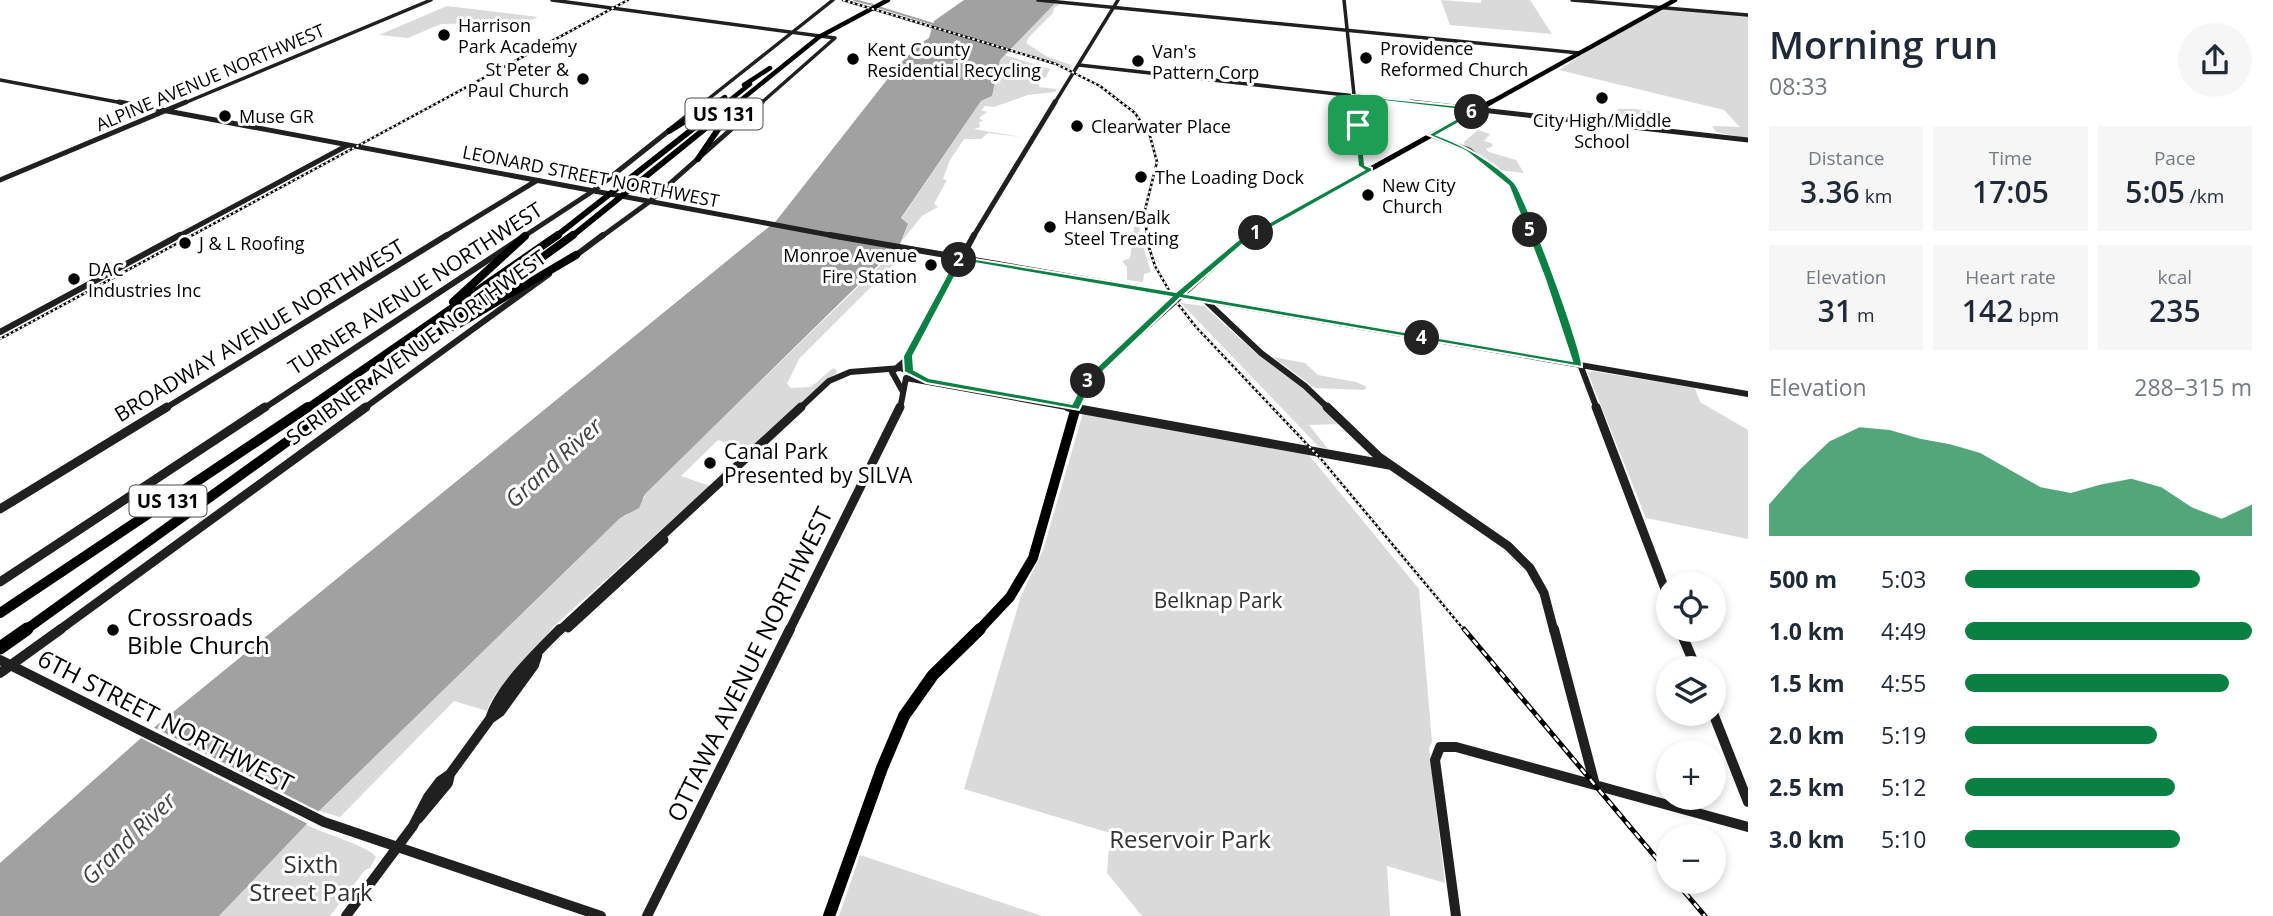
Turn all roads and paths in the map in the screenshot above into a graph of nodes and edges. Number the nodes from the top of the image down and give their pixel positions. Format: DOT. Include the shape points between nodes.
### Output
graph roads {
  1 [pos="431,0"];
  2 [pos="552,0"];
  3 [pos="833,0"];
  4 [pos="1038,0"];
  5 [pos="1118,0"];
  6 [pos="1344,0"];
  7 [pos="1572,0"];
  8 [pos="1675,0"];
  9 [pos="882,1"];
  10 [pos="1114,8"];
  11 [pos="1661,8"];
  12 [pos="861,11"];
  13 [pos="1748,15"];
  14 [pos="807,20"];
  15 [pos="795,30"];
  16 [pos="1347,30"];
  17 [pos="829,33"];
  18 [pos="814,35"];
  19 [pos="1580,53"];
  20 [pos="1079,65"];
  21 [pos="770,68"];
  22 [pos="0,80"];
  23 [pos="765,80"];
  24 [pos="1354,96"];
  25 [pos="1477,109"];
  26 [pos="166,111"];
  27 [pos="669,131"];
  28 [pos="1432,135"];
  29 [pos="1748,140"];
  30 [pos="348,145"];
  31 [pos="698,159"];
  32 [pos="1369,169"];
  33 [pos="0,180"];
  34 [pos="536,181"];
  35 [pos="593,191"];
  36 [pos="649,202"];
  37 [pos="525,236"];
  38 [pos="576,255"];
  39 [pos="960,258"];
  40 [pos="1178,295"];
  41 [pos="1208,302"];
  42 [pos="0,332"];
  43 [pos="907,358"];
  44 [pos="1578,365"];
  45 [pos="895,373"];
  46 [pos="376,375"];
  47 [pos="907,375"];
  48 [pos="902,392"];
  49 [pos="328,394"];
  50 [pos="1748,394"];
  51 [pos="1076,408"];
  52 [pos="1389,465"];
  53 [pos="0,509"];
  54 [pos="1658,572"];
  55 [pos="0,582"];
  56 [pos="0,613"];
  57 [pos="0,648"];
  58 [pos="0,660"];
  59 [pos="11,665"];
  60 [pos="0,673"];
  61 [pos="1718,726"];
  62 [pos="1595,785"];
  63 [pos="1748,802"];
  64 [pos="1748,827"];
  65 [pos="397,847"];
  66 [pos="346,916"];
  67 [pos="601,916"];
  68 [pos="647,916"];
  69 [pos="829,916"];
  70 [pos="1456,916"];
  1 -- 26 [label="street, ALPINE AVENUE NORTHWEST"];
  2 -- 15 [label="street"];
  3 -- 14 [label="street, TURNER AVENUE NORTHWEST"];
  4 -- 10 [label="street"];
  5 -- 10 [label="street"];
  6 -- 16 [label="street"];
  7 -- 11 [label="street"];
  8 -- 11 [label="main road"];
  9 -- 12 [label="highway, US 131"];
  10 -- 16 [label="street"];
  10 -- 20 [label="street"];
  11 -- 13 [label="street"];
  11 -- 19 [label="main road"];
  12 -- 17 [label="highway, US 131"];
  12 -- 18 [label="highway, US 131"];
  14 -- 15 [label="street, TURNER AVENUE NORTHWEST"];
  14 -- 18 [label="street" via="803,28"];
  15 -- 18 [label="street"];
  15 -- 27 [label="street, TURNER AVENUE NORTHWEST"];
  16 -- 19 [label="street"];
  16 -- 24 [label="street"];
  17 -- 18 [label="highway, US 131"];
  17 -- 18 [label="street"];
  17 -- 31 [label="street, SCRIBNER AVENUE NORTHWEST" via="835,37"];
  18 -- 21 [label="highway, US 131"];
  18 -- 23 [label="highway, US 131"];
  19 -- 25 [label="main road"];
  20 -- 24 [label="street"];
  20 -- 39 [label="street"];
  21 -- 27 [label="highway"];
  21 -- 49 [label="highway, US 131" via="535,253"];
  22 -- 26 [label="street, LEONARD STREET NORTHWEST"];
  23 -- 31 [label="highway" via="722,122"];
  23 -- 46 [label="highway, US 131" via="536,263"];
  24 -- 25 [label="street"];
  24 -- 32 [label="street" via="1362,166"];
  25 -- 28 [label="main road"];
  25 -- 29 [label="street"];
  26 -- 30 [label="street, LEONARD STREET NORTHWEST"];
  26 -- 33 [label="street, ALPINE AVENUE NORTHWEST"];
  27 -- 35 [label="street, TURNER AVENUE NORTHWEST"];
  28 -- 32 [label="main road"];
  28 -- 44 [label="street" via="1469,150 1513,185"];
  30 -- 34 [label="street, LEONARD STREET NORTHWEST"];
  30 -- 42 [label="street"];
  31 -- 36 [label="street, SCRIBNER AVENUE NORTHWEST"];
  32 -- 40 [label="main road" via="1241,241"];
  34 -- 35 [label="street, LEONARD STREET NORTHWEST"];
  34 -- 53 [label="street, BROADWAY AVENUE NORTHWEST"];
  35 -- 36 [label="street, LEONARD STREET NORTHWEST"];
  35 -- 37 [label="street, TURNER AVENUE NORTHWEST"];
  36 -- 38 [label="street, SCRIBNER AVENUE NORTHWEST"];
  36 -- 39 [label="street, LEONARD STREET NORTHWEST"];
  37 -- 49 [label="highway" via="461,296"];
  37 -- 55 [label="street, TURNER AVENUE NORTHWEST"];
  38 -- 46 [label="highway"];
  38 -- 59 [label="street, SCRIBNER AVENUE NORTHWEST"];
  39 -- 40 [label="street, LEONARD STREET NORTHWEST"];
  39 -- 43 [label="street"];
  40 -- 41 [label="street, LEONARD STREET NORTHWEST"];
  40 -- 51 [label="main road" via="1089,380"];
  41 -- 44 [label="street, LEONARD STREET NORTHWEST"];
  41 -- 52 [label="street"];
  43 -- 45 [label="street"];
  43 -- 47 [label="street"];
  44 -- 50 [label="street, LEONARD STREET NORTHWEST"];
  44 -- 54 [label="street"];
  45 -- 47 [label="street"];
  45 -- 48 [label="street"];
  45 -- 65 [label="street" via="852,372 838,378 558,634"];
  46 -- 57 [label="highway, US 131"];
  47 -- 48 [label="street, OTTAWA AVENUE NORTHWEST"];
  47 -- 51 [label="street"];
  48 -- 68 [label="street, OTTAWA AVENUE NORTHWEST" via="900,409"];
  49 -- 56 [label="highway, US 131"];
  51 -- 52 [label="street"];
  51 -- 69 [label="main road" via="1025,576 997,615 939,668 908,709 894,735"];
  52 -- 62 [label="street" via="1508,546 1530,568 1546,600"];
  58 -- 59 [label="street, 6TH STREET NORTHWEST"];
  59 -- 60 [label="street, SCRIBNER AVENUE NORTHWEST"];
  59 -- 65 [label="street, 6TH STREET NORTHWEST" via="314,818"];
  61 -- 63 [label="street"];
  62 -- 64 [label="street"];
  62 -- 70 [label="street" via="1456,747 1440,747 1435,760"];
  65 -- 66 [label="street"];
  65 -- 67 [label="street, 6TH STREET NORTHWEST"];
}
